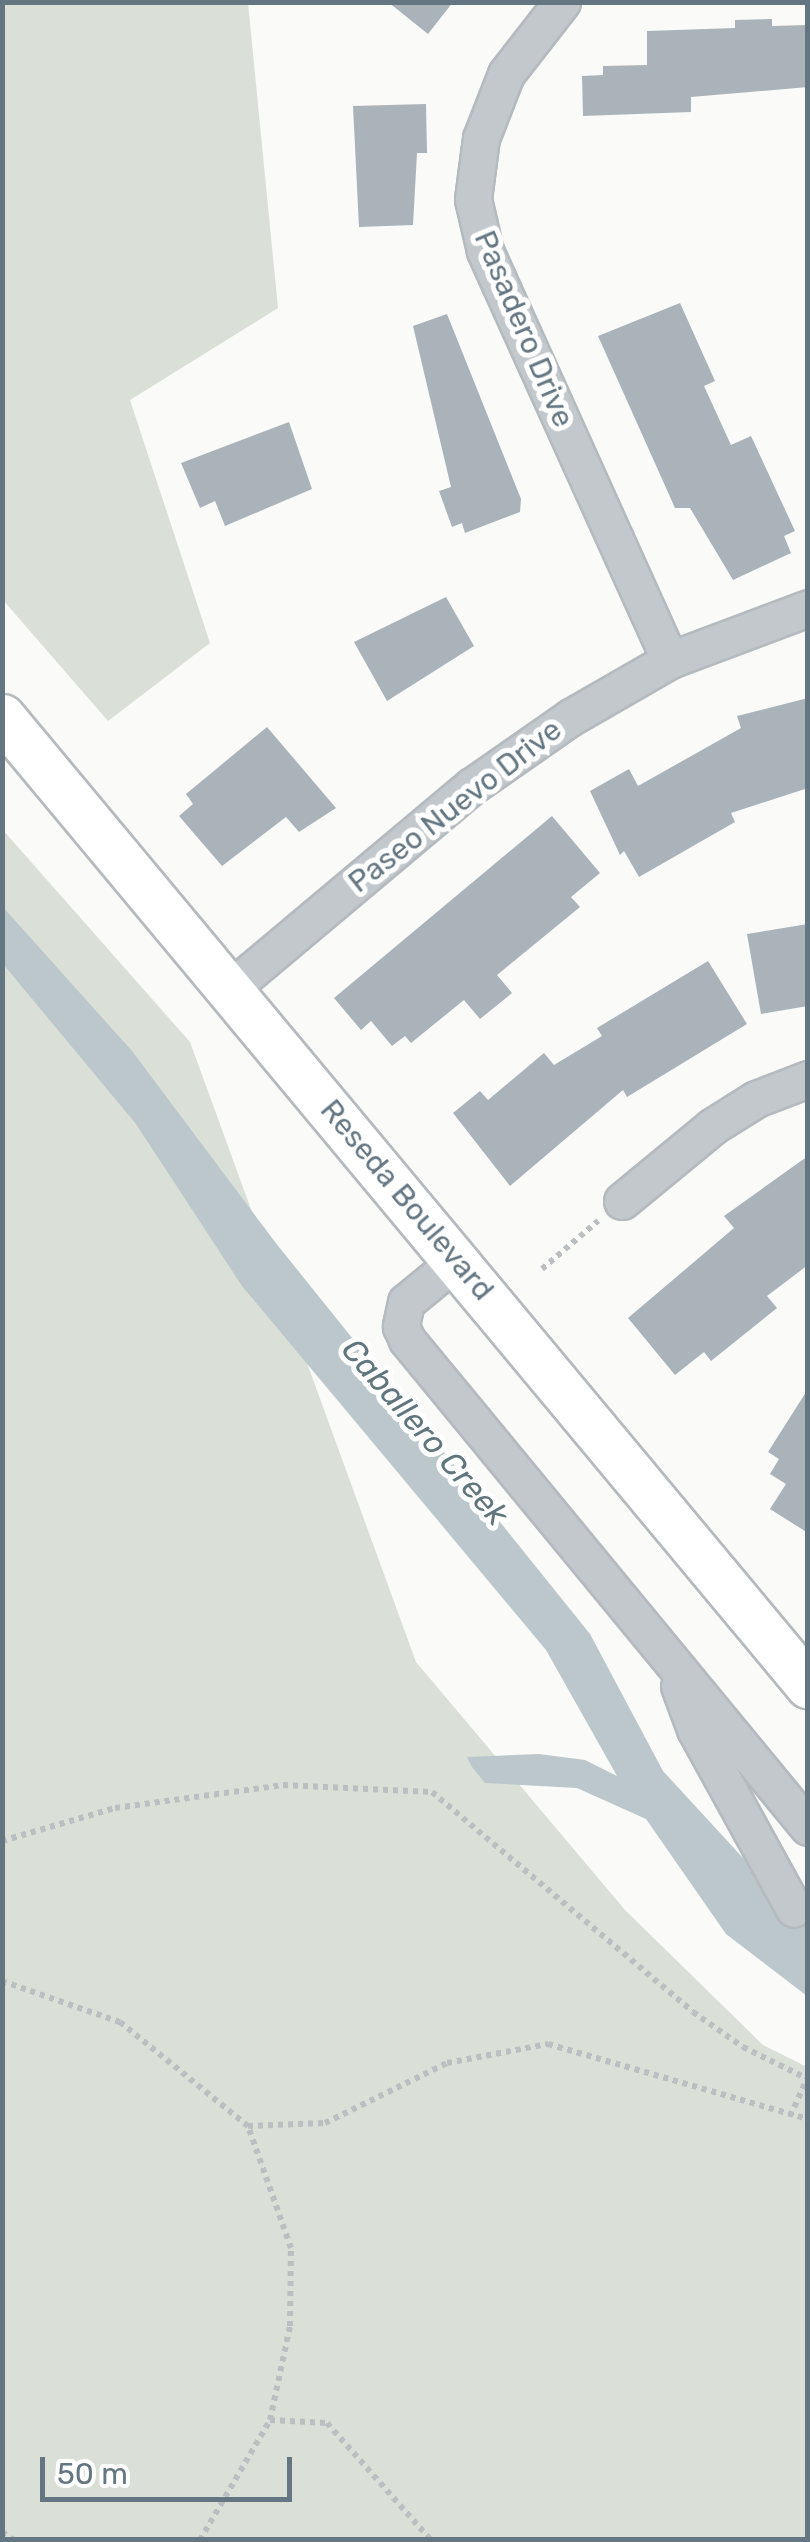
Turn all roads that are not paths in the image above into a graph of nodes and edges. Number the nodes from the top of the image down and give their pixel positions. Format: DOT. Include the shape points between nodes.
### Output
graph roads {
  1 [pos="562,2"];
  2 [pos="808,608"];
  3 [pos="670,660"];
  4 [pos="2,717"];
  5 [pos="232,988"];
  6 [pos="808,1079"];
  7 [pos="622,1202"];
  8 [pos="457,1260"];
  9 [pos="668,1658"];
  10 [pos="808,1685"];
  11 [pos="808,1827"];
  12 [pos="794,1909"];
  1 -- 3 [label="street, Pasadero Drive" via="506,74 481,138 473,199 485,251"];
  2 -- 3 [label="street, Paseo Nuevo Drive"];
  3 -- 5 [label="street, Paseo Nuevo Drive" via="571,717 472,786"];
  4 -- 5 [label="main road, Reseda Boulevard"];
  5 -- 8 [label="main road, Reseda Boulevard"];
  6 -- 7 [label="street" via="756,1099 714,1126"];
  8 -- 9 [label="street" via="406,1302 401,1326 407,1340"];
  8 -- 10 [label="main road, Reseda Boulevard"];
  9 -- 11 [label="street"];
  9 -- 12 [label="street" via="695,1729"];
}
